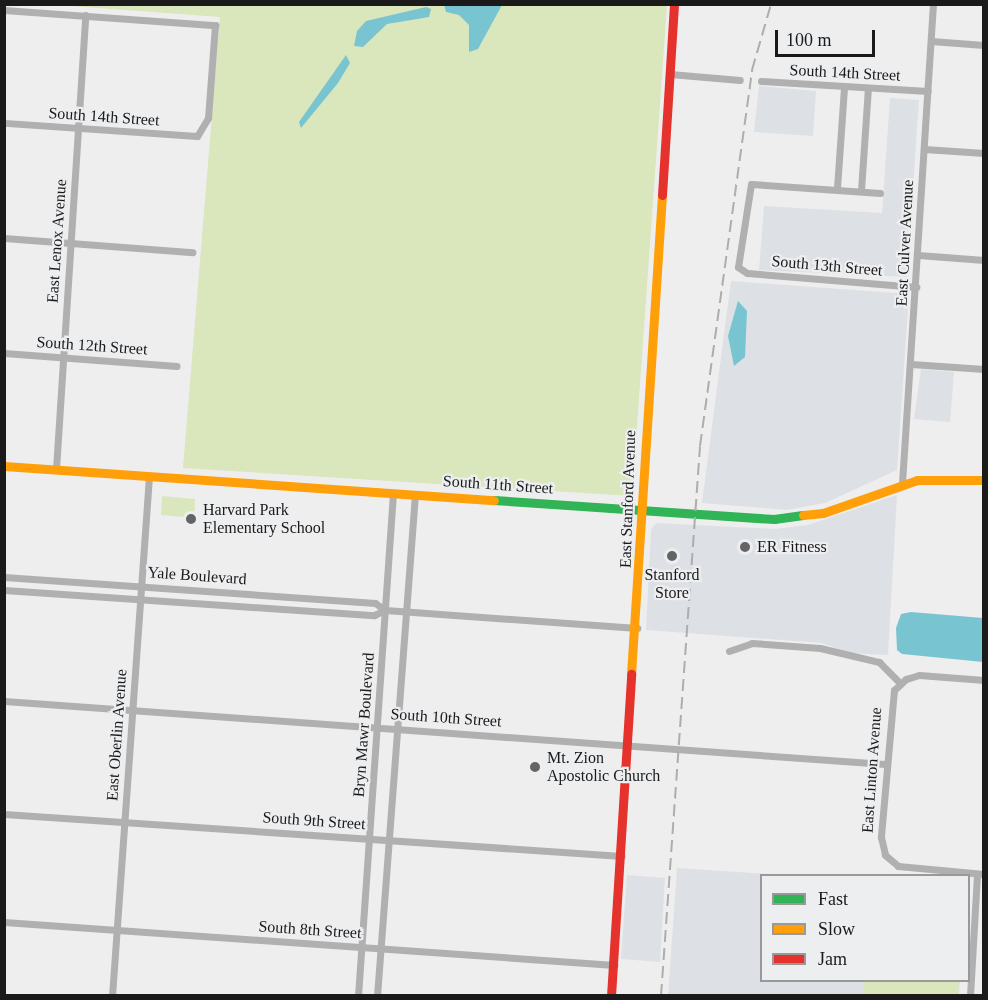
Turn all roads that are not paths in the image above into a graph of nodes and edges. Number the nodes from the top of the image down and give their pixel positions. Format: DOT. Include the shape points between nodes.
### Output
graph roads {
  1 [pos="674,4"];
  2 [pos="933,4"];
  3 [pos="4,10"];
  4 [pos="85,15"];
  5 [pos="931,40"];
  6 [pos="984,45"];
  7 [pos="670,74"];
  8 [pos="740,80"];
  9 [pos="761,81"];
  10 [pos="844,87"];
  11 [pos="868,88"];
  12 [pos="928,91"];
  13 [pos="4,123"];
  14 [pos="78,128"];
  15 [pos="924,149"];
  16 [pos="984,153"];
  17 [pos="837,188"];
  18 [pos="861,190"];
  19 [pos="880,193"];
  20 [pos="4,238"];
  21 [pos="70,242"];
  22 [pos="192,252"];
  23 [pos="918,255"];
  24 [pos="984,260"];
  25 [pos="916,287"];
  26 [pos="4,354"];
  27 [pos="63,357"];
  28 [pos="911,364"];
  29 [pos="177,366"];
  30 [pos="984,369"];
  31 [pos="4,466"];
  32 [pos="56,469"];
  33 [pos="148,476"];
  34 [pos="984,480"];
  35 [pos="903,483"];
  36 [pos="393,493"];
  37 [pos="415,494"];
  38 [pos="643,510"];
  39 [pos="4,577"];
  40 [pos="141,586"];
  41 [pos="4,590"];
  42 [pos="140,600"];
  43 [pos="385,610"];
  44 [pos="406,612"];
  45 [pos="637,628"];
  46 [pos="729,651"];
  47 [pos="984,680"];
  48 [pos="900,683"];
  49 [pos="4,701"];
  50 [pos="132,710"];
  51 [pos="377,727"];
  52 [pos="397,728"];
  53 [pos="629,746"];
  54 [pos="885,764"];
  55 [pos="4,814"];
  56 [pos="125,822"];
  57 [pos="369,839"];
  58 [pos="389,840"];
  59 [pos="622,856"];
  60 [pos="980,874"];
  61 [pos="4,922"];
  62 [pos="117,930"];
  63 [pos="361,947"];
  64 [pos="381,948"];
  65 [pos="614,965"];
  66 [pos="112,996"];
  67 [pos="358,996"];
  68 [pos="377,996"];
  69 [pos="611,996"];
  70 [pos="970,996"];
  1 -- 7 [label="main road, East Stanford Avenue"];
  2 -- 5 [label="street, East Culver Avenue"];
  3 -- 4 [label="street"];
  4 -- 14 [label="street, East Lenox Avenue"];
  4 -- 14 [label="street, South 14th Street" via="215,25 208,118 201,134"];
  5 -- 6 [label="street"];
  5 -- 12 [label="street, East Culver Avenue"];
  7 -- 8 [label="street"];
  7 -- 38 [label="main road, East Stanford Avenue"];
  9 -- 10 [label="street, South 14th Street"];
  10 -- 11 [label="street, South 14th Street"];
  10 -- 17 [label="street"];
  11 -- 12 [label="street, South 14th Street"];
  11 -- 18 [label="street"];
  12 -- 15 [label="street, East Culver Avenue"];
  13 -- 14 [label="street, South 14th Street"];
  14 -- 21 [label="street, East Lenox Avenue"];
  15 -- 16 [label="street"];
  15 -- 23 [label="street, East Culver Avenue"];
  17 -- 18 [label="street"];
  17 -- 25 [label="street, South 13th Street" via="751,184 738,267 747,273"];
  18 -- 19 [label="street"];
  20 -- 21 [label="street"];
  21 -- 22 [label="street"];
  21 -- 27 [label="street, East Lenox Avenue"];
  23 -- 24 [label="street"];
  23 -- 25 [label="street, East Culver Avenue"];
  25 -- 28 [label="street, East Culver Avenue"];
  26 -- 27 [label="street, South 12th Street"];
  27 -- 29 [label="street, South 12th Street"];
  27 -- 32 [label="street, East Lenox Avenue"];
  28 -- 30 [label="street"];
  28 -- 35 [label="street, East Culver Avenue"];
  31 -- 32 [label="main road, South 11th Street"];
  32 -- 33 [label="main road, South 11th Street"];
  33 -- 36 [label="main road, South 11th Street"];
  33 -- 40 [label="street, East Oberlin Avenue"];
  34 -- 35 [label="main road, South 11th Street" via="938,477"];
  35 -- 38 [label="main road, South 11th Street" via="823,513 791,519"];
  36 -- 37 [label="main road, South 11th Street"];
  36 -- 43 [label="street, Bryn Mawr Boulevard"];
  37 -- 38 [label="main road, South 11th Street"];
  37 -- 44 [label="street, Bryn Mawr Boulevard"];
  38 -- 45 [label="main road, East Stanford Avenue"];
  39 -- 40 [label="street, Yale Boulevard"];
  40 -- 42 [label="street, East Oberlin Avenue"];
  40 -- 43 [label="street, Yale Boulevard" via="375,603"];
  41 -- 42 [label="street, Yale Boulevard"];
  42 -- 43 [label="street, Yale Boulevard" via="374,615"];
  42 -- 50 [label="street, East Oberlin Avenue"];
  43 -- 44 [label="street, Yale Boulevard"];
  43 -- 51 [label="street, Bryn Mawr Boulevard"];
  44 -- 45 [label="street, Yale Boulevard"];
  44 -- 52 [label="street, Bryn Mawr Boulevard"];
  45 -- 53 [label="main road, East Stanford Avenue"];
  46 -- 48 [label="street" via="752,643 820,648 879,662"];
  47 -- 48 [label="street" via="919,675"];
  48 -- 54 [label="street, East Linton Avenue" via="891,696"];
  49 -- 50 [label="street, South 10th Street"];
  50 -- 51 [label="street, South 10th Street"];
  50 -- 56 [label="street, East Oberlin Avenue"];
  51 -- 52 [label="street, South 10th Street"];
  51 -- 57 [label="street, Bryn Mawr Boulevard"];
  52 -- 53 [label="street, South 10th Street"];
  52 -- 58 [label="street, Bryn Mawr Boulevard"];
  53 -- 54 [label="street, South 10th Street"];
  53 -- 59 [label="main road, East Stanford Avenue"];
  54 -- 60 [label="street, East Linton Avenue" via="881,837 890,860 908,869"];
  55 -- 56 [label="street, South 9th Street"];
  56 -- 57 [label="street, South 9th Street"];
  56 -- 62 [label="street, East Oberlin Avenue"];
  57 -- 58 [label="street, South 9th Street"];
  57 -- 63 [label="street, Bryn Mawr Boulevard"];
  58 -- 59 [label="street, South 9th Street"];
  58 -- 64 [label="street, Bryn Mawr Boulevard"];
  59 -- 65 [label="main road, East Stanford Avenue"];
  60 -- 70 [label="street"];
  61 -- 62 [label="street, South 8th Street"];
  62 -- 63 [label="street, South 8th Street"];
  62 -- 66 [label="street, East Oberlin Avenue"];
  63 -- 64 [label="street, South 8th Street"];
  63 -- 67 [label="street, Bryn Mawr Boulevard"];
  64 -- 65 [label="street, South 8th Street"];
  64 -- 68 [label="street, Bryn Mawr Boulevard"];
  65 -- 69 [label="main road, East Stanford Avenue"];
}
